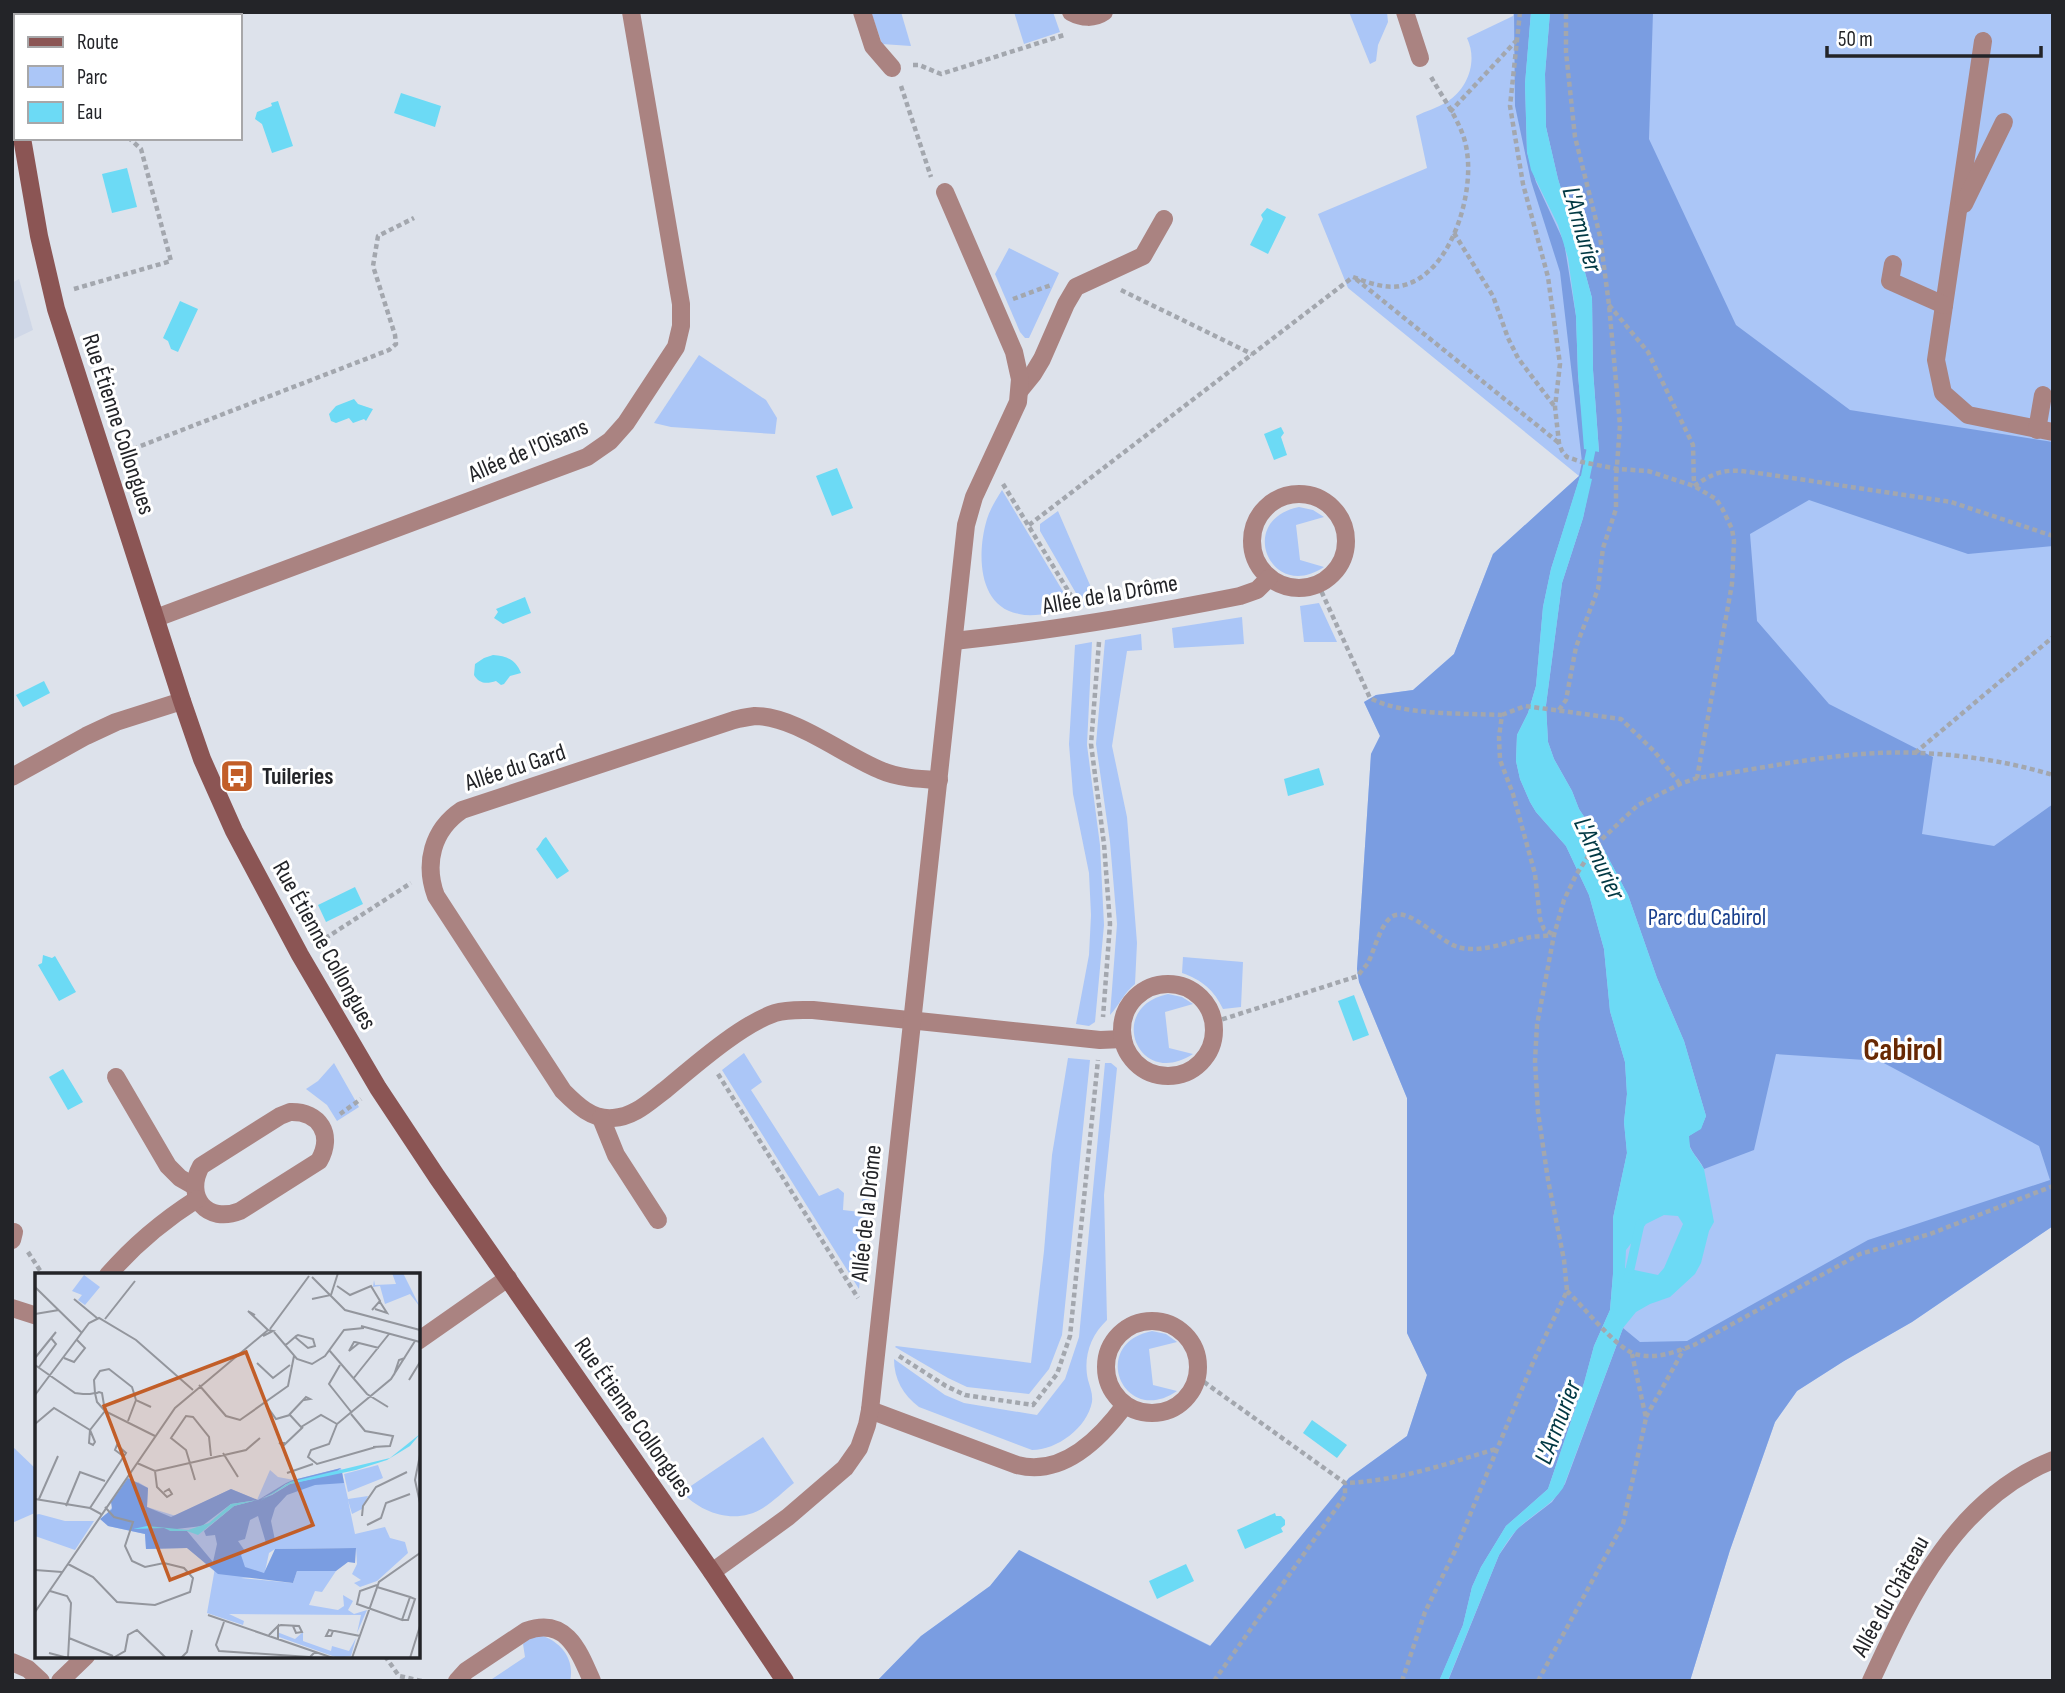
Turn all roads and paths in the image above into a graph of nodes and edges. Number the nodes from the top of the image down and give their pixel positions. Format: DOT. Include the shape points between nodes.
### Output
graph roads {
  1 [pos="631,12"];
  2 [pos="863,12"];
  3 [pos="1104,12"];
  4 [pos="1405,12"];
  5 [pos="1520,12"];
  6 [pos="1566,12"];
  7 [pos="1073,13"];
  8 [pos="1516,41"];
  9 [pos="1983,41"];
  10 [pos="1420,58"];
  11 [pos="892,68"];
  12 [pos="1450,111"];
  13 [pos="2004,122"];
  14 [pos="22,140"];
  15 [pos="131,140"];
  16 [pos="19,160"];
  17 [pos="945,192"];
  18 [pos="414,218"];
  19 [pos="1164,219"];
  20 [pos="1956,219"];
  21 [pos="1454,233"];
  22 [pos="1892,264"];
  23 [pos="1353,277"];
  24 [pos="1096,278"];
  25 [pos="1053,284"];
  26 [pos="1035,290"];
  27 [pos="53,295"];
  28 [pos="1609,305"];
  29 [pos="1944,306"];
  30 [pos="1252,354"];
  31 [pos="1020,390"];
  32 [pos="2043,395"];
  33 [pos="1555,407"];
  34 [pos="2045,431"];
  35 [pos="1559,443"];
  36 [pos="105,460"];
  37 [pos="988,468"];
  38 [pos="1618,469"];
  39 [pos="1694,486"];
  40 [pos="1029,525"];
  41 [pos="2053,536"];
  42 [pos="1269,578"];
  43 [pos="1318,584"];
  44 [pos="156,618"];
  45 [pos="1088,624"];
  46 [pos="2053,637"];
  47 [pos="954,641"];
  48 [pos="182,701"];
  49 [pos="1559,710"];
  50 [pos="1502,715"];
  51 [pos="1914,753"];
  52 [pos="2053,775"];
  53 [pos="12,777"];
  54 [pos="1697,778"];
  55 [pos="939,780"];
  56 [pos="1680,784"];
  57 [pos="430,871"];
  58 [pos="1554,935"];
  59 [pos="300,955"];
  60 [pos="912,1021"];
  61 [pos="1214,1022"];
  62 [pos="1123,1040"];
  63 [pos="707,1056"];
  64 [pos="116,1077"];
  65 [pos="378,1088"];
  66 [pos="601,1118"];
  67 [pos="321,1126"];
  68 [pos="2053,1186"];
  69 [pos="195,1192"];
  70 [pos="658,1220"];
  71 [pos="110,1273"];
  72 [pos="508,1278"];
  73 [pos="1567,1291"];
  74 [pos="12,1308"];
  75 [pos="35,1315"];
  76 [pos="878,1329"];
  77 [pos="420,1340"];
  78 [pos="1684,1349"];
  79 [pos="1632,1354"];
  80 [pos="1197,1377"];
  81 [pos="946,1387"];
  82 [pos="1125,1405"];
  83 [pos="870,1410"];
  84 [pos="1646,1418"];
  85 [pos="1497,1449"];
  86 [pos="2053,1460"];
  87 [pos="1345,1483"];
  88 [pos="712,1572"];
  89 [pos="84,1658"];
  90 [pos="386,1658"];
  91 [pos="12,1662"];
  92 [pos="41,1681"];
  93 [pos="60,1681"];
  94 [pos="422,1681"];
  95 [pos="457,1681"];
  96 [pos="592,1681"];
  97 [pos="785,1681"];
  98 [pos="1214,1681"];
  99 [pos="1402,1681"];
  100 [pos="1538,1681"];
  101 [pos="1871,1681"];
  1 -- 44 [label="street, Allée de l'Oisans" via="681,326 676,347 626,423 587,457"];
  2 -- 11 [label="street" via="873,47"];
  3 -- 7 [label="street" via="1086,17"];
  4 -- 10 [label="street"];
  5 -- 8 [label="path"];
  6 -- 28 [label="path" via="1575,137 1600,236"];
  7 -- 11 [label="path" via="1065,34 941,74 919,65"];
  8 -- 12 [label="path"];
  8 -- 33 [label="path" via="1510,106 1522,184 1548,277 1560,364"];
  9 -- 20 [label="street"];
  10 -- 12 [label="path"];
  11 -- 17 [label="path" via="933,184"];
  12 -- 21 [label="path" via="1464,139 1468,180"];
  13 -- 20 [label="street"];
  14 -- 16 [label="main road, Rue Étienne Collongues"];
  15 -- 27 [label="path" via="141,149 172,261"];
  16 -- 27 [label="main road, Rue Étienne Collongues"];
  17 -- 31 [label="street, Allée de la Drôme" via="1014,352"];
  18 -- 36 [label="path" via="378,236 373,266 396,344"];
  19 -- 24 [label="street, Allée de la Drôme" via="1143,256"];
  20 -- 29 [label="street"];
  21 -- 23 [label="path" via="1439,259 1415,281 1386,286"];
  21 -- 33 [label="path" via="1493,296 1518,358"];
  22 -- 29 [label="street" via="1890,281"];
  23 -- 30 [label="path"];
  23 -- 35 [label="path"];
  24 -- 30 [label="path"];
  24 -- 31 [label="street, Allée de la Drôme" via="1071,294 1042,359"];
  25 -- 26 [label="path"];
  27 -- 36 [label="main road, Rue Étienne Collongues"];
  28 -- 38 [label="path" via="1620,425"];
  28 -- 39 [label="path" via="1648,352 1693,445"];
  29 -- 34 [label="street" via="1936,360 1944,393 1968,415"];
  30 -- 40 [label="path"];
  31 -- 37 [label="street, Allée de la Drôme"];
  32 -- 34 [label="street"];
  33 -- 35 [label="path"];
  35 -- 38 [label="path" via="1567,457"];
  36 -- 44 [label="main road, Rue Étienne Collongues"];
  37 -- 40 [label="path"];
  37 -- 47 [label="street, Allée de la Drôme" via="966,524"];
  38 -- 39 [label="path" via="1648,471"];
  38 -- 49 [label="path" via="1616,509 1603,548 1598,589 1576,648 1566,700"];
  39 -- 41 [label="path" via="1712,474 1734,470 1765,474 1951,502"];
  39 -- 54 [label="path" via="1716,499 1734,541 1732,584"];
  40 -- 45 [label="path"];
  42 -- 43 [label="street" via="1295,588"];
  42 -- 43 [label="street" via="1253,551 1257,520 1279,498 1310,495 1336,512 1346,541 1335,571"];
  42 -- 45 [label="street, Allée de la Drôme" via="1257,590 1240,596"];
  43 -- 50 [label="path" via="1370,698 1408,709"];
  44 -- 48 [label="main road, Rue Étienne Collongues"];
  45 -- 47 [label="street, Allée de la Drôme"];
  46 -- 51 [label="path"];
  47 -- 55 [label="street, Allée de la Drôme"];
  48 -- 53 [label="street" via="116,722"];
  48 -- 59 [label="main road, Rue Étienne Collongues" via="234,831"];
  49 -- 50 [label="path" via="1525,706"];
  49 -- 56 [label="path" via="1621,719"];
  50 -- 58 [label="path" via="1500,760 1535,874 1540,919 1544,929"];
  51 -- 52 [label="path" via="1978,759"];
  51 -- 54 [label="path" via="1826,757"];
  54 -- 56 [label="path"];
  55 -- 57 [label="street, Allée du Gard" via="881,771 784,722 756,716 733,720 462,810 438,839"];
  55 -- 60 [label="street, Allée de la Drôme"];
  56 -- 58 [label="path" via="1638,805 1602,839 1576,875"];
  57 -- 59 [label="path"];
  57 -- 66 [label="street" via="436,896 563,1091"];
  58 -- 61 [label="path" via="1461,949 1414,919 1394,915 1358,976"];
  58 -- 73 [label="path" via="1535,1061 1538,1112"];
  59 -- 65 [label="main road, Rue Étienne Collongues"];
  60 -- 62 [label="street"];
  60 -- 63 [label="street" via="813,1010 777,1012"];
  60 -- 76 [label="street, Allée de la Drôme"];
  61 -- 62 [label="street" via="1208,1053 1185,1074 1153,1074 1128,1054"];
  61 -- 62 [label="street" via="1209,1008 1188,988 1160,985 1140,994 1126,1011"];
  63 -- 66 [label="street" via="630,1115"];
  63 -- 76 [label="path"];
  64 -- 69 [label="street" via="169,1166"];
  65 -- 67 [label="path"];
  65 -- 72 [label="main road, Rue Étienne Collongues"];
  66 -- 70 [label="street" via="616,1155"];
  67 -- 69 [label="street" via="301,1112 280,1116 201,1166 195,1175"];
  67 -- 69 [label="street" via="326,1141 319,1161 240,1211 230,1215 209,1212"];
  68 -- 78 [label="path" via="1930,1234 1860,1254"];
  69 -- 71 [label="street"];
  72 -- 77 [label="street"];
  72 -- 88 [label="main road, Rue Étienne Collongues"];
  73 -- 79 [label="path"];
  73 -- 85 [label="path"];
  74 -- 75 [label="street"];
  76 -- 81 [label="path" via="895,1353"];
  76 -- 83 [label="street, Allée de la Drôme"];
  78 -- 79 [label="path" via="1658,1356"];
  78 -- 84 [label="path"];
  79 -- 84 [label="path"];
  80 -- 82 [label="street" via="1190,1394 1160,1413 1142,1413"];
  80 -- 82 [label="street" via="1198,1360 1182,1332 1160,1322 1136,1324 1111,1346 1106,1361 1113,1393"];
  80 -- 87 [label="path"];
  82 -- 83 [label="street" via="1106,1429 1076,1454 1040,1468 1017,1465"];
  83 -- 88 [label="street, Allée de la Drôme" via="859,1448 845,1468"];
  84 -- 100 [label="path" via="1623,1524"];
  85 -- 87 [label="path" via="1408,1475"];
  85 -- 99 [label="path" via="1425,1612"];
  86 -- 101 [label="street, Allée du Château" via="1992,1497 1951,1536 1904,1611"];
  87 -- 98 [label="path" via="1345,1496"];
  88 -- 97 [label="main road, Rue Étienne Collongues"];
  89 -- 93 [label="street"];
  90 -- 94 [label="path" via="399,1676"];
  91 -- 92 [label="street"];
  95 -- 96 [label="street" via="537,1627 550,1628 571,1640"];
}
